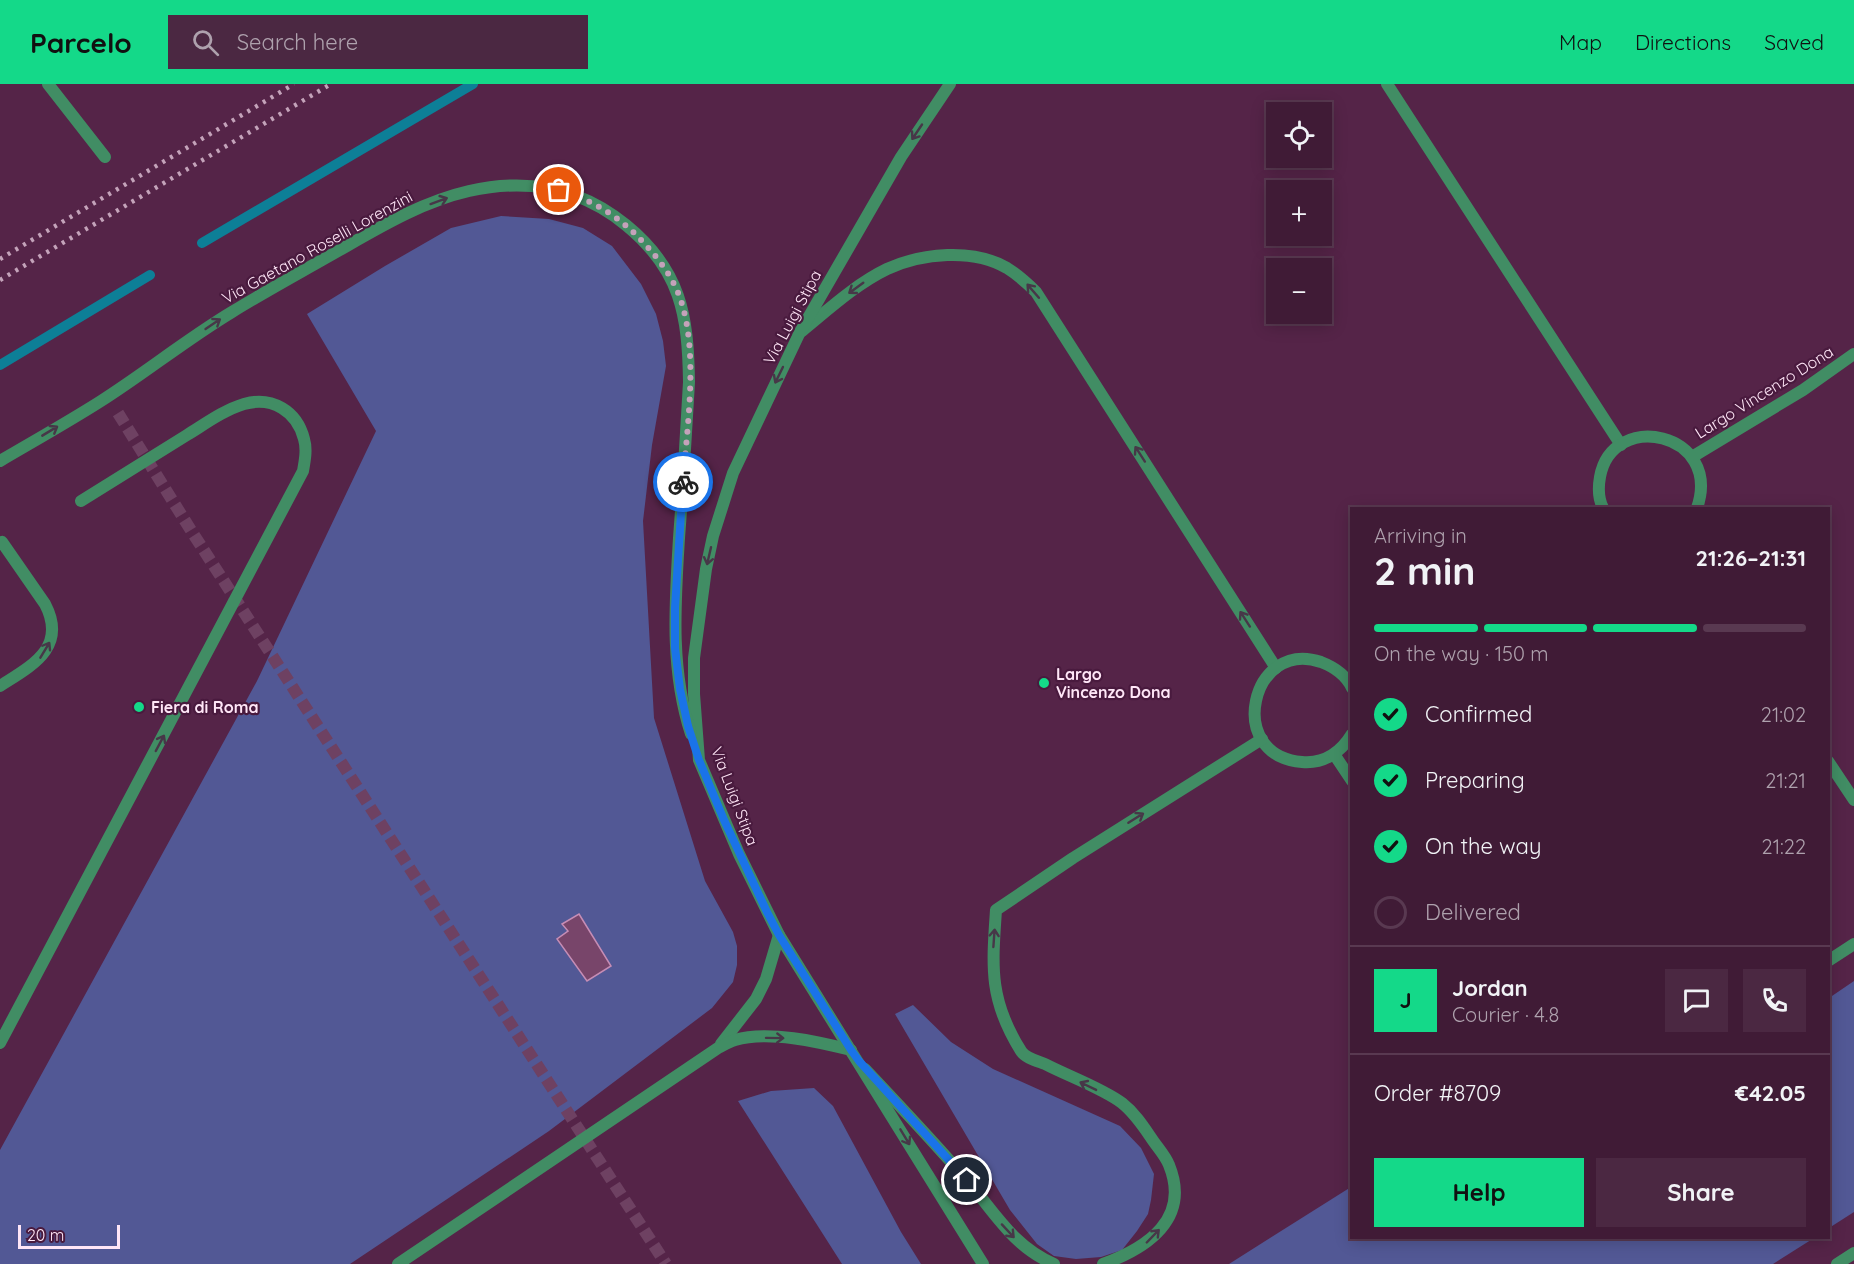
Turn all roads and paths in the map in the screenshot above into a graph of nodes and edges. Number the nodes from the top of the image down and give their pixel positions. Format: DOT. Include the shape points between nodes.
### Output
graph roads {
  1 [pos="48,84"];
  2 [pos="950,84"];
  3 [pos="1387,84"];
  4 [pos="105,157"];
  5 [pos="800,332"];
  6 [pos="1854,354"];
  7 [pos="1621,445"];
  8 [pos="1692,457"];
  9 [pos="0,462"];
  10 [pos="81,501"];
  11 [pos="1602,507"];
  12 [pos="1697,507"];
  13 [pos="0,543"];
  14 [pos="1276,668"];
  15 [pos="1350,684"];
  16 [pos="0,686"];
  17 [pos="1350,737"];
  18 [pos="1262,739"];
  19 [pos="1334,754"];
  20 [pos="699,760"];
  21 [pos="1830,764"];
  22 [pos="1350,777"];
  23 [pos="1854,800"];
  24 [pos="779,935"];
  25 [pos="1854,944"];
  26 [pos="1830,960"];
  27 [pos="0,1043"];
  28 [pos="718,1047"];
  29 [pos="851,1050"];
  30 [pos="859,1061"];
  31 [pos="1854,1253"];
  32 [pos="398,1264"];
  33 [pos="983,1264"];
  34 [pos="1054,1264"];
  35 [pos="1103,1264"];
  36 [pos="1837,1264"];
  1 -- 4 [label="street"];
  2 -- 5 [label="street, Via Luigi Stipa, one-way" via="900,157"];
  3 -- 7 [label="street"];
  14 -- 5 [label="street, one-way" via="1036,292 1022,279 996,263 970,256 918,259 887,269 859,285"];
  5 -- 20 [label="street, Via Luigi Stipa, one-way" via="742,453 713,536 700,598 694,658"];
  6 -- 8 [label="street, Largo Vincenzo Dona" via="1803,390"];
  7 -- 8 [label="street, Largo Vincenzo Dona" via="1639,438 1658,437 1671,440"];
  7 -- 11 [label="street" via="1601,470 1598,487"];
  8 -- 12 [label="street, Largo Vincenzo Dona" via="1702,483"];
  9 -- 20 [label="street, Via Gaetano Roselli Lorenzini, one-way" via="101,401 230,313 413,211 469,191 514,186 580,196 633,230 666,269 682,303 689,382 675,648 683,709"];
  27 -- 10 [label="street, one-way" via="303,471 304,440 292,415 271,403 245,403"];
  16 -- 13 [label="street, one-way" via="43,656 52,629 45,604"];
  14 -- 15 [label="street" via="1302,659 1316,660 1335,669"];
  14 -- 18 [label="street" via="1264,679 1253,709"];
  17 -- 19 [label="street"];
  18 -- 19 [label="street" via="1271,750 1294,761 1320,761"];
  35 -- 18 [label="street, one-way" via="1145,1244 1165,1224 1173,1212 1174,1181 1168,1163 1122,1103 1023,1054 1002,1013 995,987 996,910"];
  19 -- 22 [label="street"];
  20 -- 24 [label="street, Via Luigi Stipa"];
  21 -- 23 [label="street"];
  24 -- 28 [label="street" via="756,999"];
  24 -- 29 [label="street, Via Luigi Stipa"];
  25 -- 26 [label="street"];
  28 -- 29 [label="street, one-way" via="735,1040 768,1037"];
  28 -- 32 [label="street"];
  29 -- 30 [label="street, Via Luigi Stipa"];
  30 -- 33 [label="street, Via Luigi Stipa, one-way"];
  30 -- 34 [label="street, one-way" via="1022,1246"];
  31 -- 36 [label="street"];
}
